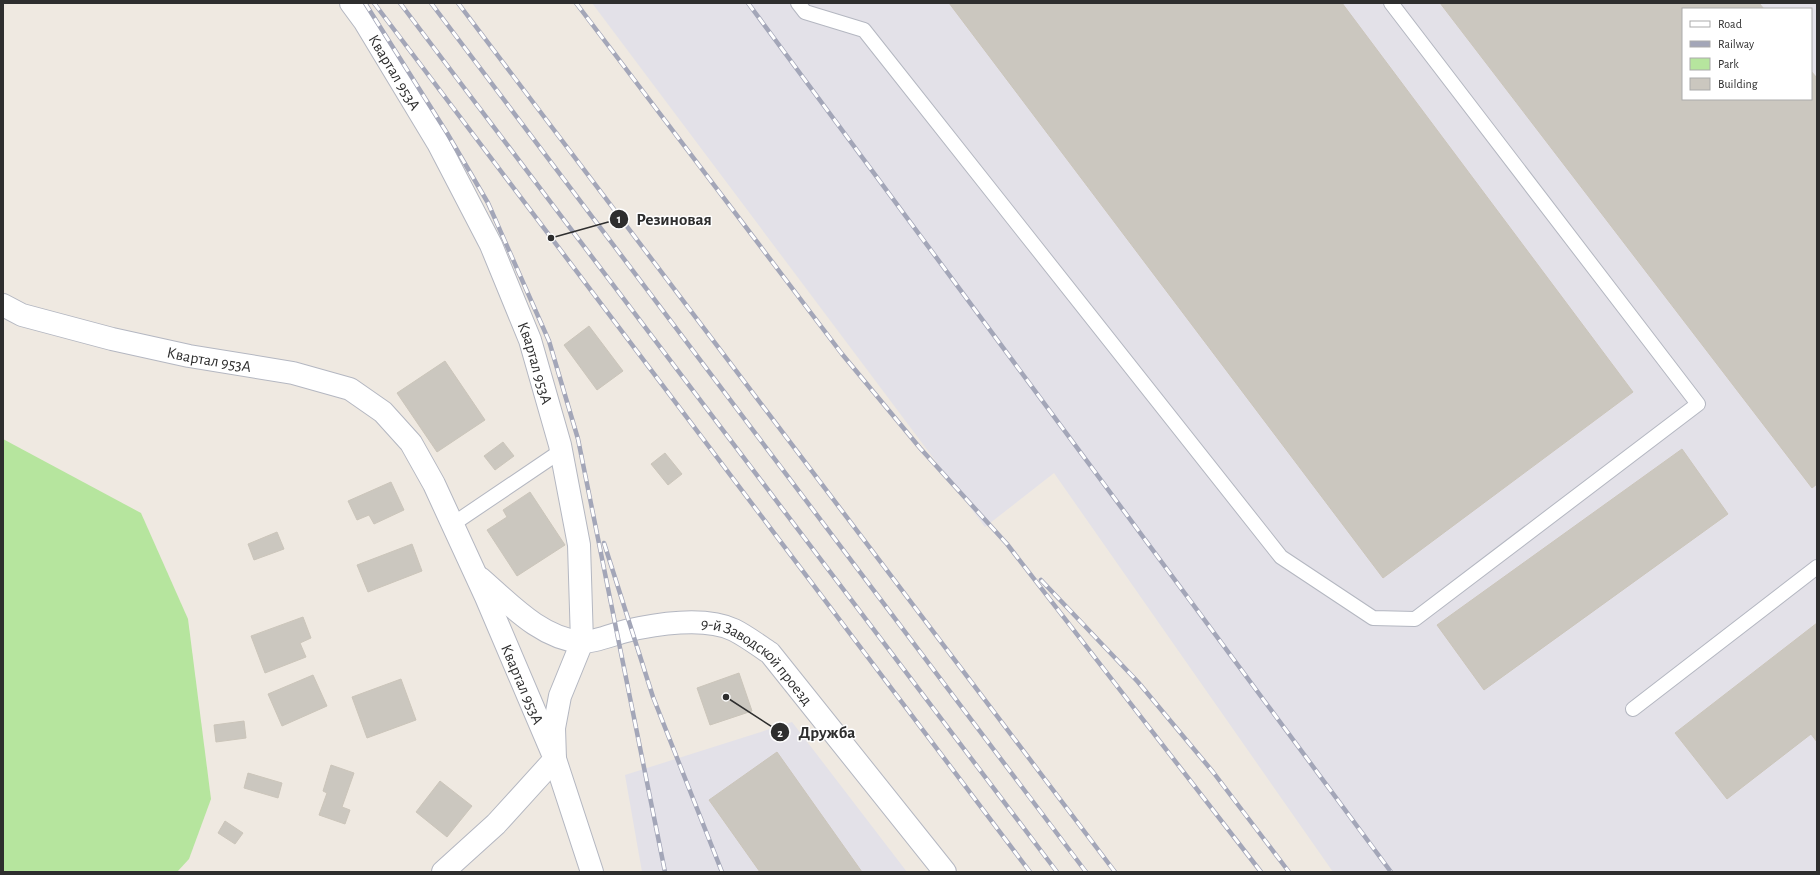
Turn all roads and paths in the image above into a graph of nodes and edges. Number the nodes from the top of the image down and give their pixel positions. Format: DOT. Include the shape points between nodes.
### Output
graph roads {
  1 [pos="351,3"];
  2 [pos="798,3"];
  3 [pos="1390,3"];
  4 [pos="3,305"];
  5 [pos="561,451"];
  6 [pos="453,524"];
  7 [pos="1817,568"];
  8 [pos="475,573"];
  9 [pos="582,642"];
  10 [pos="1633,709"];
  11 [pos="555,759"];
  12 [pos="443,872"];
  13 [pos="592,872"];
  14 [pos="945,872"];
  1 -- 5 [label="street, Квартал 953А" via="438,143 490,245 530,340"];
  2 -- 3 [label="lane" via="805,12 864,30 1282,557 1372,618 1415,619 1698,404"];
  4 -- 6 [label="street, Квартал 953А" via="22,315 112,339 189,356 293,373 350,389 383,412 411,443"];
  5 -- 6 [label="lane"];
  5 -- 9 [label="street, Квартал 953А" via="579,545"];
  6 -- 8 [label="street, Квартал 953А"];
  7 -- 10 [label="lane"];
  8 -- 9 [label="street" via="526,618 551,633"];
  8 -- 11 [label="street, Квартал 953А"];
  9 -- 11 [label="street, Квартал 953А" via="560,696 554,728"];
  9 -- 14 [label="street, 9-й Заводской проезд" via="643,627 700,622 733,629 750,639 770,652"];
  11 -- 12 [label="street" via="496,824"];
  11 -- 13 [label="street, Квартал 953А"];
}
